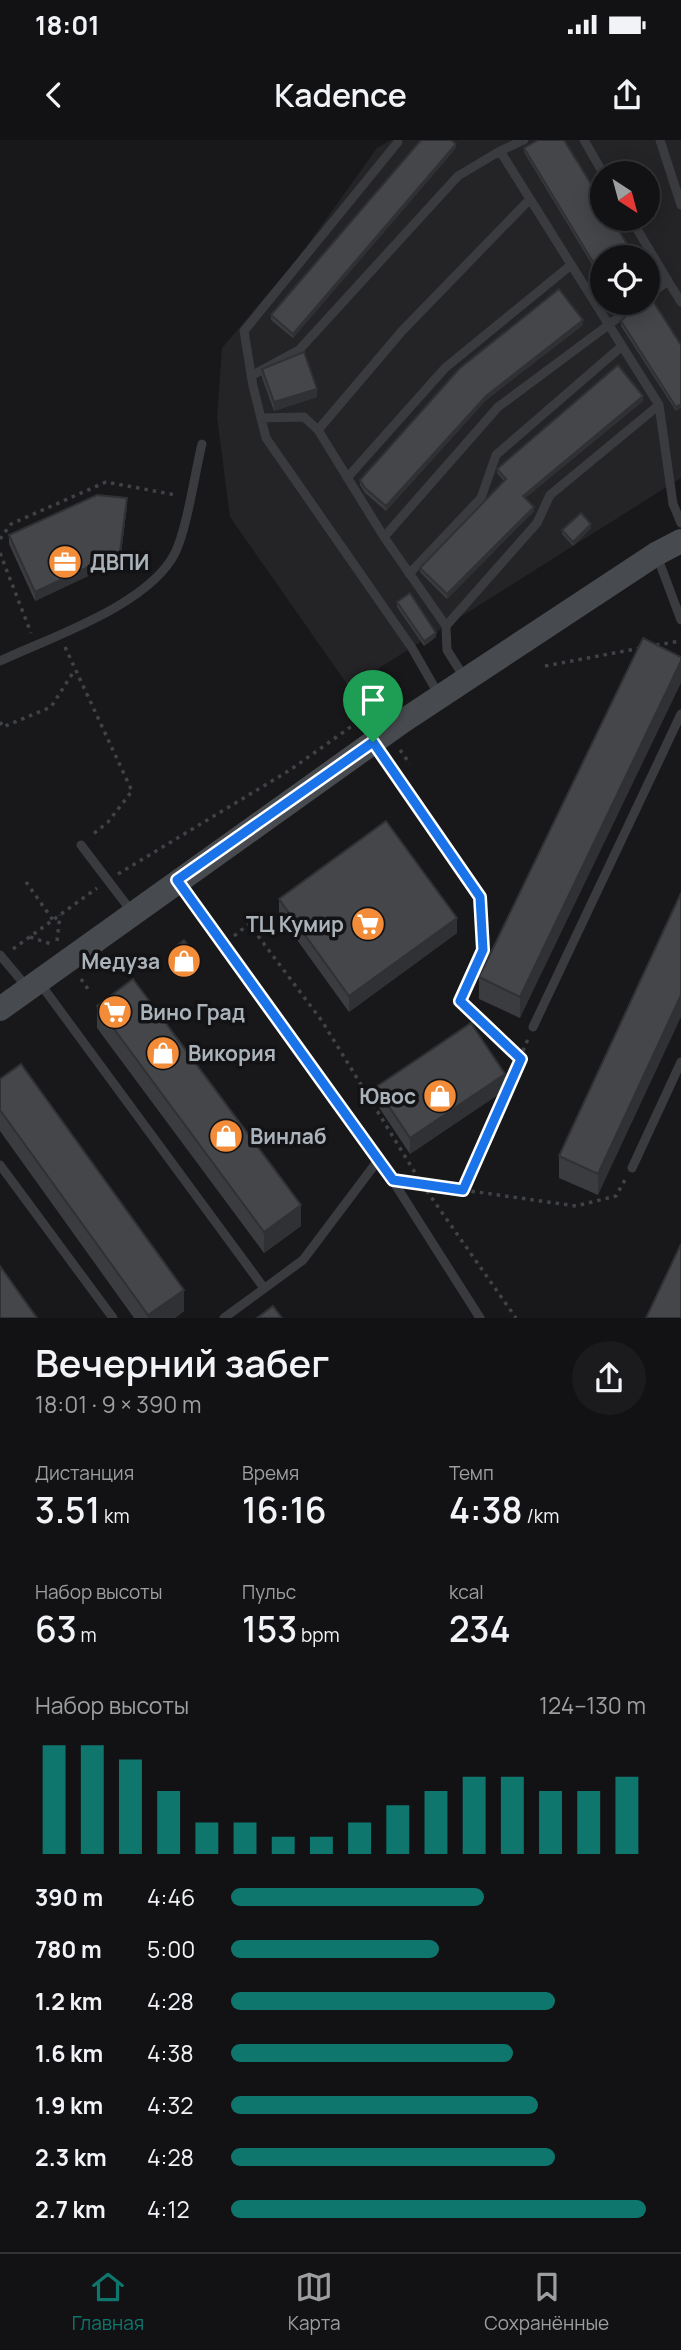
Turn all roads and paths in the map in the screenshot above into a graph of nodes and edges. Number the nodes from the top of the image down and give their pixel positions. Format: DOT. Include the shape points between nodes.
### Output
graph roads {
  1 [pos="524,140"];
  2 [pos="583,140"];
  3 [pos="660,140"];
  4 [pos="398,142"];
  5 [pos="500,151"];
  6 [pos="596,161"];
  7 [pos="530,199"];
  8 [pos="681,205"];
  9 [pos="638,231"];
  10 [pos="571,265"];
  11 [pos="668,281"];
  12 [pos="660,287"];
  13 [pos="681,302"];
  14 [pos="621,315"];
  15 [pos="608,324"];
  16 [pos="622,346"];
  17 [pos="251,376"];
  18 [pos="659,405"];
  19 [pos="261,418"];
  20 [pos="318,430"];
  21 [pos="202,444"];
  22 [pos="347,478"];
  23 [pos="189,497"];
  24 [pos="681,523"];
  25 [pos="384,537"];
  26 [pos="0,540"];
  27 [pos="681,541"];
  28 [pos="0,553"];
  29 [pos="656,554"];
  30 [pos="409,573"];
  31 [pos="680,615"];
  32 [pos="446,626"];
  33 [pos="60,633"];
  34 [pos="681,641"];
  35 [pos="36,645"];
  36 [pos="0,661"];
  37 [pos="545,666"];
  38 [pos="74,671"];
  39 [pos="466,680"];
  40 [pos="440,697"];
  41 [pos="681,714"];
  42 [pos="0,722"];
  43 [pos="380,737"];
  44 [pos="410,764"];
  45 [pos="81,845"];
  46 [pos="108,880"];
  47 [pos="177,880"];
  48 [pos="26,882"];
  49 [pos="480,897"];
  50 [pos="132,912"];
  51 [pos="60,915"];
  52 [pos="53,920"];
  53 [pos="224,943"];
  54 [pos="57,946"];
  55 [pos="1,956"];
  56 [pos="33,985"];
  57 [pos="0,1009"];
  58 [pos="533,1027"];
  59 [pos="521,1059"];
  60 [pos="681,1062"];
  61 [pos="379,1158"];
  62 [pos="0,1165"];
  63 [pos="632,1168"];
  64 [pos="393,1180"];
  65 [pos="422,1184"];
  66 [pos="463,1190"];
  67 [pos="264,1288"];
  68 [pos="113,1318"];
  69 [pos="224,1318"];
  70 [pos="480,1318"];
  71 [pos="516,1318"];
  1 -- 5 [label="lane"];
  2 -- 6 [label="lane"];
  3 -- 8 [label="lane"];
  4 -- 17 [label="lane" via="244,331"];
  5 -- 7 [label="lane"];
  5 -- 17 [label="lane" via="458,176 299,350"];
  7 -- 10 [label="lane"];
  7 -- 20 [label="lane" via="402,331"];
  9 -- 11 [label="lane"];
  10 -- 15 [label="lane"];
  10 -- 22 [label="lane" via="445,368"];
  11 -- 12 [label="lane"];
  11 -- 13 [label="lane"];
  14 -- 15 [label="lane"];
  15 -- 16 [label="lane"];
  15 -- 25 [label="lane" via="498,407"];
  16 -- 18 [label="lane"];
  16 -- 30 [label="lane" via="496,455 481,498"];
  17 -- 19 [label="lane"];
  18 -- 24 [label="lane" via="673,503"];
  18 -- 32 [label="lane" via="550,495 537,523"];
  19 -- 20 [label="lane" via="304,417"];
  19 -- 40 [label="lane" via="266,438 412,648"];
  20 -- 22 [label="lane"];
  21 -- 23 [label="lane"];
  22 -- 25 [label="lane"];
  23 -- 26 [label="path" via="106,482 11,524"];
  23 -- 33 [label="lane" via="175,552 159,577 133,598"];
  25 -- 30 [label="lane"];
  27 -- 29 [label="main road"];
  28 -- 35 [label="path"];
  29 -- 31 [label="lane"];
  29 -- 39 [label="main road"];
  30 -- 32 [label="lane"];
  32 -- 39 [label="lane" via="447,650"];
  33 -- 35 [label="lane"];
  33 -- 38 [label="path"];
  34 -- 37 [label="path"];
  35 -- 36 [label="lane"];
  38 -- 42 [label="path" via="51,708 3,727"];
  38 -- 45 [label="path" via="132,791 108,822"];
  39 -- 40 [label="main road"];
  40 -- 43 [label="main road"];
  41 -- 58 [label="lane"];
  43 -- 44 [label="path"];
  43 -- 46 [label="path" via="374,715 369,714 290,770"];
  43 -- 47 [label="main road"];
  43 -- 49 [label="lane"];
  45 -- 46 [label="lane"];
  46 -- 50 [label="lane"];
  46 -- 51 [label="path"];
  47 -- 50 [label="main road"];
  47 -- 53 [label="lane"];
  48 -- 52 [label="path"];
  49 -- 59 [label="path" via="483,950 460,1001"];
  50 -- 56 [label="main road"];
  51 -- 52 [label="path"];
  51 -- 54 [label="path"];
  52 -- 55 [label="path"];
  53 -- 61 [label="lane"];
  53 -- 65 [label="path" via="249,925 322,1021"];
  55 -- 56 [label="lane"];
  56 -- 57 [label="main road"];
  56 -- 67 [label="lane"];
  58 -- 59 [label="path"];
  59 -- 66 [label="path"];
  60 -- 63 [label="lane"];
  61 -- 64 [label="lane"];
  61 -- 67 [label="lane" via="303,1259"];
  62 -- 68 [label="lane"];
  63 -- 66 [label="path" via="616,1196 576,1206"];
  64 -- 65 [label="path"];
  64 -- 70 [label="lane"];
  65 -- 66 [label="path"];
  65 -- 71 [label="path"];
  67 -- 69 [label="lane"];
}
